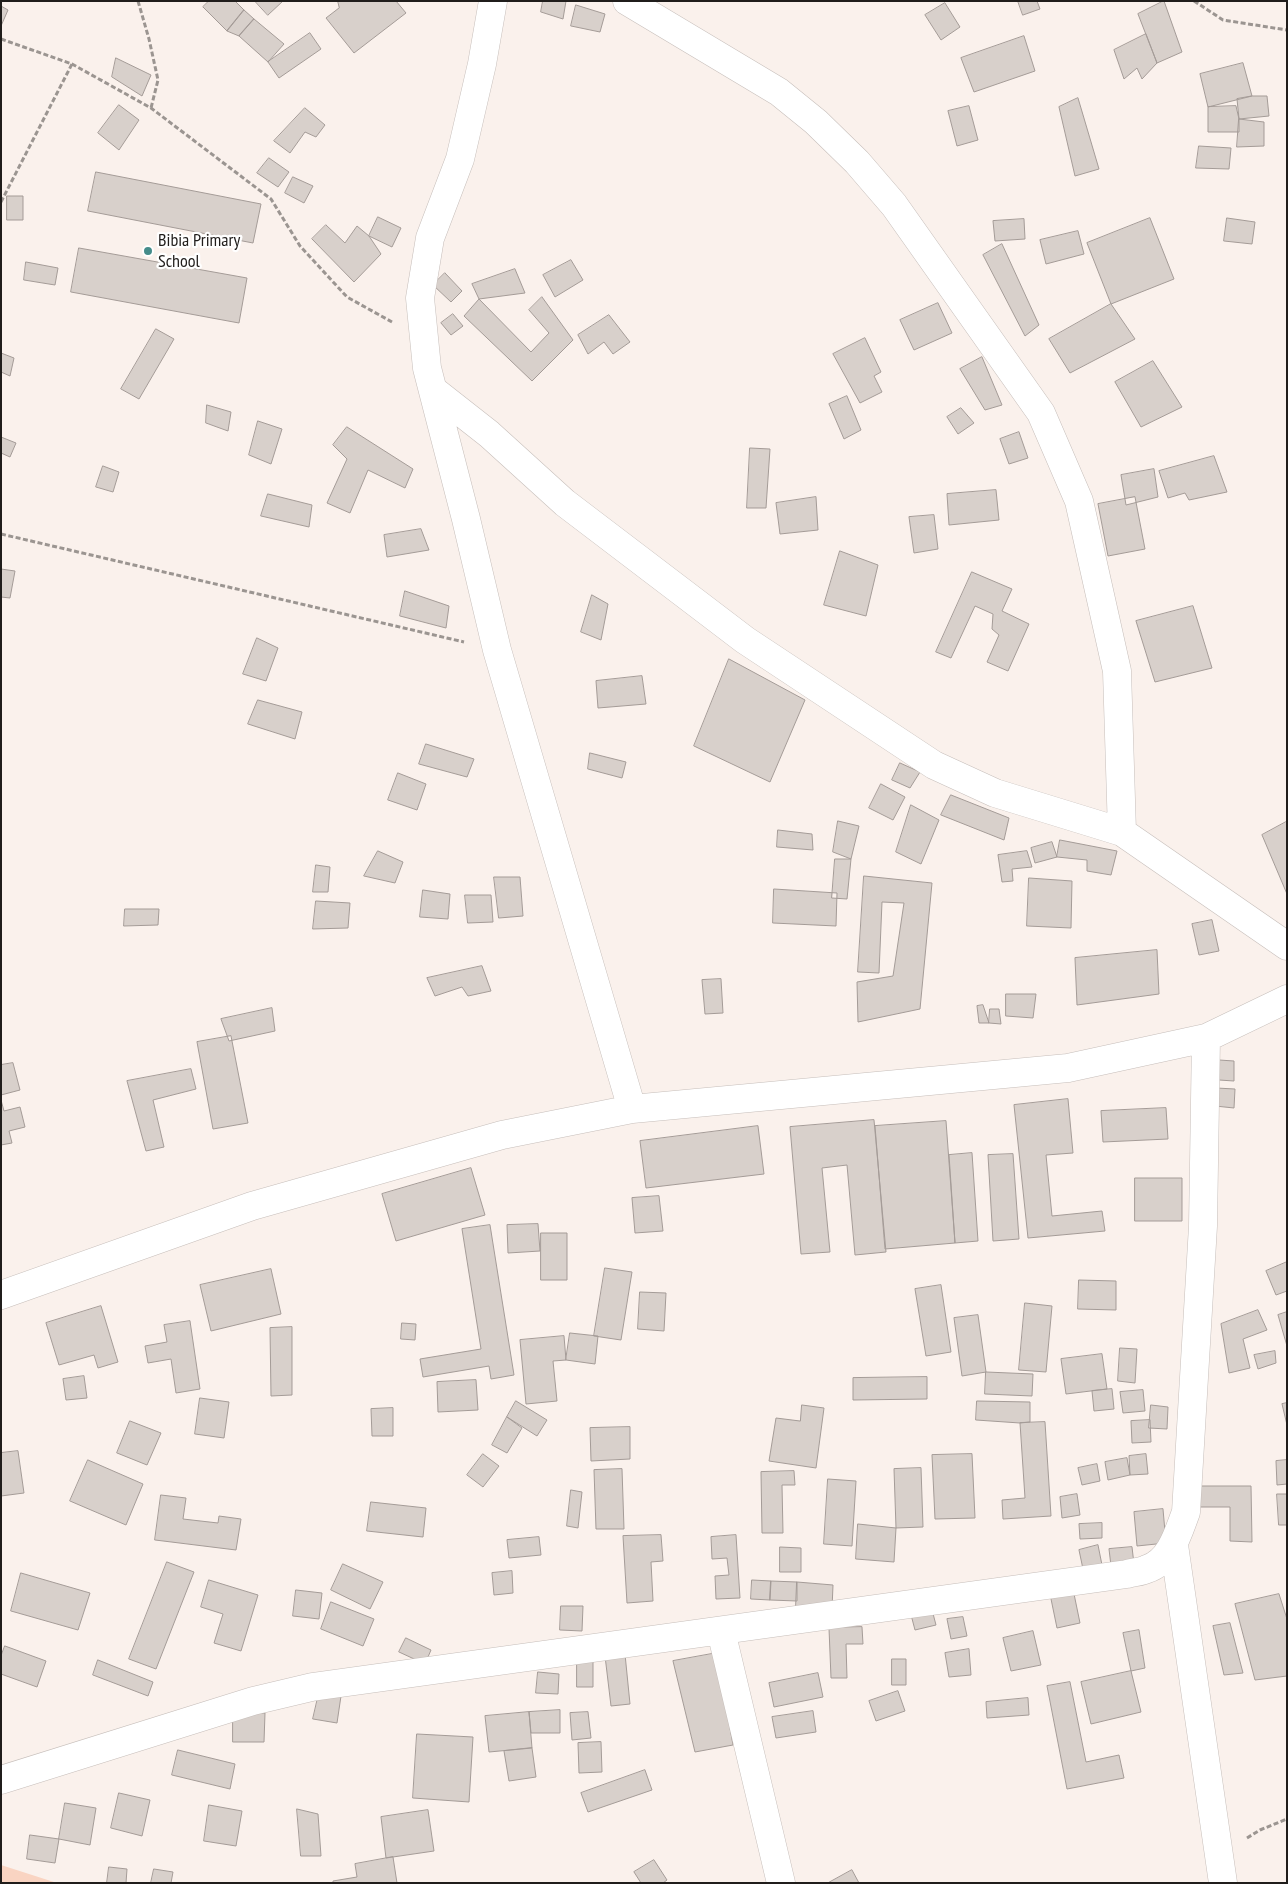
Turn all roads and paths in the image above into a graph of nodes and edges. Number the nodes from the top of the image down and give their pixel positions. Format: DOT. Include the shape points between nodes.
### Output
graph roads {
  1 [pos="138,1"];
  2 [pos="493,1"];
  3 [pos="627,1"];
  4 [pos="1194,1"];
  5 [pos="1287,30"];
  6 [pos="1,39"];
  7 [pos="72,64"];
  8 [pos="151,108"];
  9 [pos="1,202"];
  10 [pos="425,341"];
  11 [pos="433,390"];
  12 [pos="1,534"];
  13 [pos="497,650"];
  14 [pos="1122,832"];
  15 [pos="1287,946"];
  16 [pos="1287,999"];
  17 [pos="1206,1038"];
  18 [pos="632,1109"];
  19 [pos="1,1295"];
  20 [pos="1174,1545"];
  21 [pos="721,1631"];
  22 [pos="1,1780"];
  23 [pos="780,1883"];
  24 [pos="1223,1883"];
  1 -- 8 [label="path" via="158,80"];
  2 -- 10 [label="street" via="460,159 430,238 420,298"];
  3 -- 14 [label="street" via="779,92 857,162 894,205 1041,413 1080,501 1117,671"];
  4 -- 5 [label="path" via="1223,20"];
  6 -- 7 [label="path"];
  7 -- 8 [label="path"];
  7 -- 9 [label="path"];
  8 -- 10 [label="path" via="271,199 300,246 347,297"];
  10 -- 11 [label="street"];
  11 -- 13 [label="street"];
  11 -- 14 [label="street" via="489,434 566,503 745,640 934,765 995,793"];
  12 -- 13 [label="path"];
  13 -- 18 [label="street"];
  14 -- 15 [label="street"];
  16 -- 17 [label="street"];
  17 -- 18 [label="street" via="1068,1068"];
  17 -- 20 [label="street" via="1203,1226 1186,1512"];
  18 -- 19 [label="street" via="502,1134 252,1206"];
  20 -- 21 [label="street" via="1148,1569 1128,1574"];
  20 -- 24 [label="street"];
  21 -- 22 [label="street" via="312,1687 253,1700"];
  21 -- 23 [label="street"];
}
